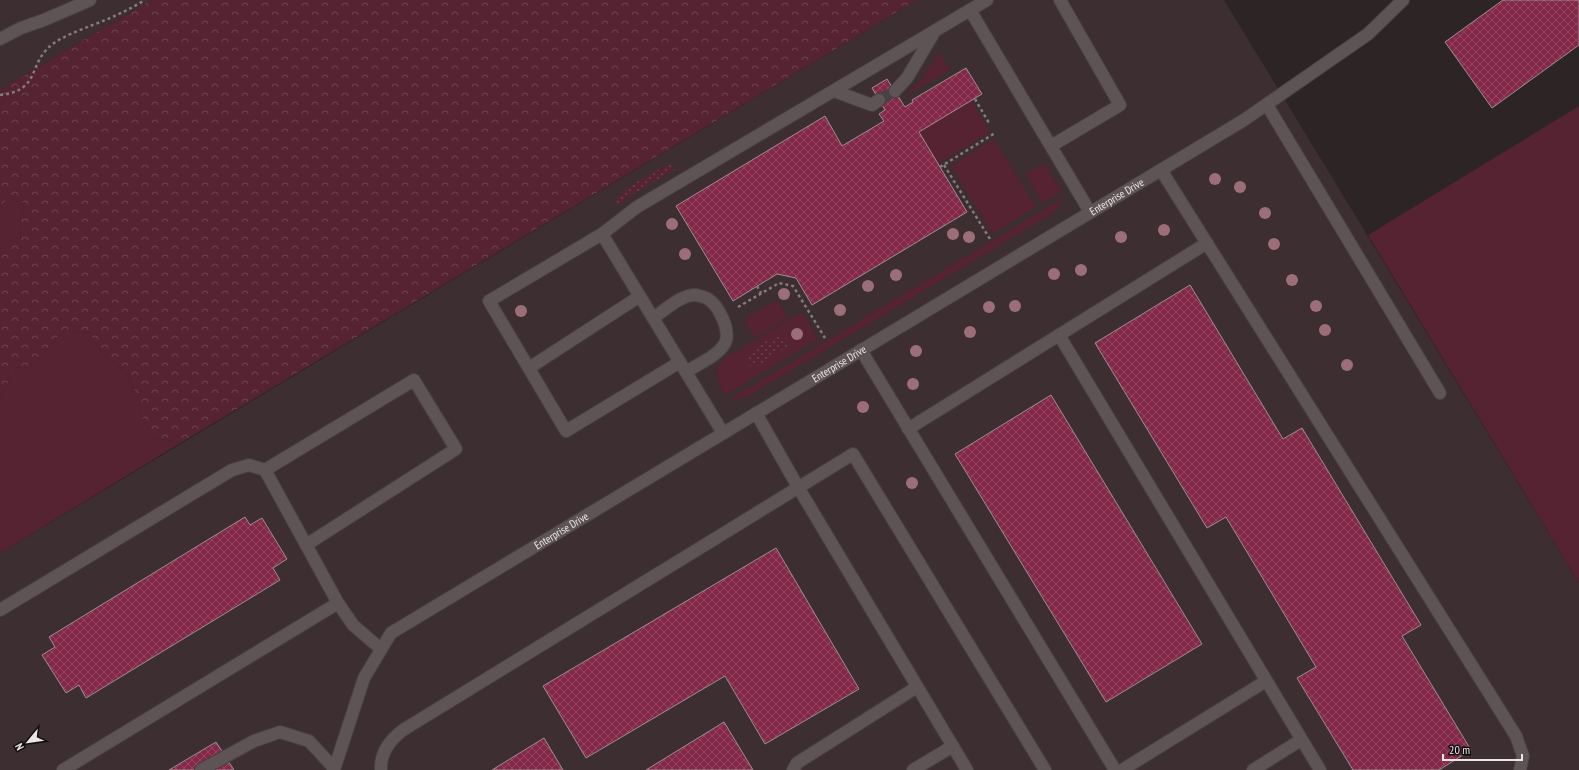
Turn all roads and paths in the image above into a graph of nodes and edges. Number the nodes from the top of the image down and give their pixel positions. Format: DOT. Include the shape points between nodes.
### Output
graph roads {
  1 [pos="90,0"];
  2 [pos="145,0"];
  3 [pos="987,0"];
  4 [pos="1060,0"];
  5 [pos="1403,0"];
  6 [pos="970,10"];
  7 [pos="936,30"];
  8 [pos="1,37"];
  9 [pos="834,90"];
  10 [pos="895,91"];
  11 [pos="0,95"];
  12 [pos="975,99"];
  13 [pos="879,100"];
  14 [pos="1267,105"];
  15 [pos="989,123"];
  16 [pos="995,133"];
  17 [pos="1051,146"];
  18 [pos="944,164"];
  19 [pos="940,167"];
  20 [pos="1161,170"];
  21 [pos="1090,212"];
  22 [pos="602,234"];
  23 [pos="990,238"];
  24 [pos="1207,243"];
  25 [pos="757,286"];
  26 [pos="761,293"];
  27 [pos="640,296"];
  28 [pos="736,308"];
  29 [pos="653,318"];
  30 [pos="1059,334"];
  31 [pos="825,338"];
  32 [pos="861,350"];
  33 [pos="683,367"];
  34 [pos="529,368"];
  35 [pos="1440,393"];
  36 [pos="756,413"];
  37 [pos="908,428"];
  38 [pos="723,434"];
  39 [pos="264,470"];
  40 [pos="798,488"];
  41 [pos="306,545"];
  42 [pos="338,603"];
  43 [pos="0,610"];
  44 [pos="381,649"];
  45 [pos="1266,681"];
  46 [pos="917,687"];
  47 [pos="1302,740"];
  48 [pos="953,746"];
  49 [pos="334,769"];
  50 [pos="63,770"];
  51 [pos="201,770"];
  52 [pos="381,770"];
  53 [pos="793,770"];
  54 [pos="913,770"];
  55 [pos="967,770"];
  56 [pos="1045,770"];
  57 [pos="1115,770"];
  58 [pos="1122,770"];
  59 [pos="1253,770"];
  60 [pos="1320,770"];
  61 [pos="1520,770"];
  1 -- 8 [label="street"];
  2 -- 11 [label="path" via="54,43 41,54 32,78 24,88"];
  3 -- 6 [label="street"];
  4 -- 17 [label="street" via="1120,105"];
  5 -- 14 [label="street, Enterprise Drive" via="1368,34"];
  6 -- 7 [label="street"];
  6 -- 17 [label="street"];
  7 -- 9 [label="street"];
  7 -- 10 [label="street" via="907,78"];
  9 -- 13 [label="street" via="872,105"];
  9 -- 22 [label="street" via="637,207"];
  12 -- 15 [label="path"];
  14 -- 20 [label="street, Enterprise Drive"];
  14 -- 35 [label="street"];
  16 -- 18 [label="path"];
  17 -- 21 [label="street"];
  18 -- 19 [label="path"];
  18 -- 23 [label="path"];
  20 -- 21 [label="street, Enterprise Drive"];
  20 -- 24 [label="street"];
  21 -- 32 [label="street, Enterprise Drive"];
  22 -- 27 [label="street"];
  22 -- 34 [label="street" via="489,301"];
  24 -- 30 [label="street"];
  24 -- 61 [label="street" via="1516,736 1523,756"];
  25 -- 26 [label="path"];
  26 -- 28 [label="path"];
  26 -- 31 [label="path" via="778,283 794,286"];
  27 -- 29 [label="street"];
  27 -- 34 [label="street"];
  29 -- 33 [label="street"];
  29 -- 33 [label="street" via="685,298 696,295 708,299 722,315 726,342 717,352"];
  30 -- 37 [label="street"];
  30 -- 45 [label="street"];
  32 -- 36 [label="street, Enterprise Drive"];
  32 -- 37 [label="street"];
  33 -- 34 [label="street" via="566,431"];
  33 -- 38 [label="street"];
  36 -- 38 [label="street, Enterprise Drive"];
  36 -- 40 [label="street"];
  37 -- 57 [label="street"];
  38 -- 44 [label="street, Enterprise Drive" via="391,633"];
  39 -- 41 [label="street"];
  39 -- 41 [label="street" via="414,380 456,449"];
  39 -- 43 [label="street" via="248,465 232,470"];
  40 -- 46 [label="street"];
  40 -- 52 [label="street" via="403,730 392,739 385,750"];
  40 -- 56 [label="street" via="853,454"];
  41 -- 42 [label="street"];
  42 -- 44 [label="street" via="353,625"];
  42 -- 50 [label="street"];
  44 -- 49 [label="street, Enterprise Drive" via="364,678"];
  45 -- 47 [label="street"];
  45 -- 58 [label="street"];
  46 -- 48 [label="street"];
  46 -- 53 [label="street" via="797,763"];
  47 -- 59 [label="street"];
  47 -- 60 [label="street"];
  48 -- 54 [label="street"];
  48 -- 55 [label="street"];
  49 -- 51 [label="street" via="309,741 280,732 254,741"];
}
